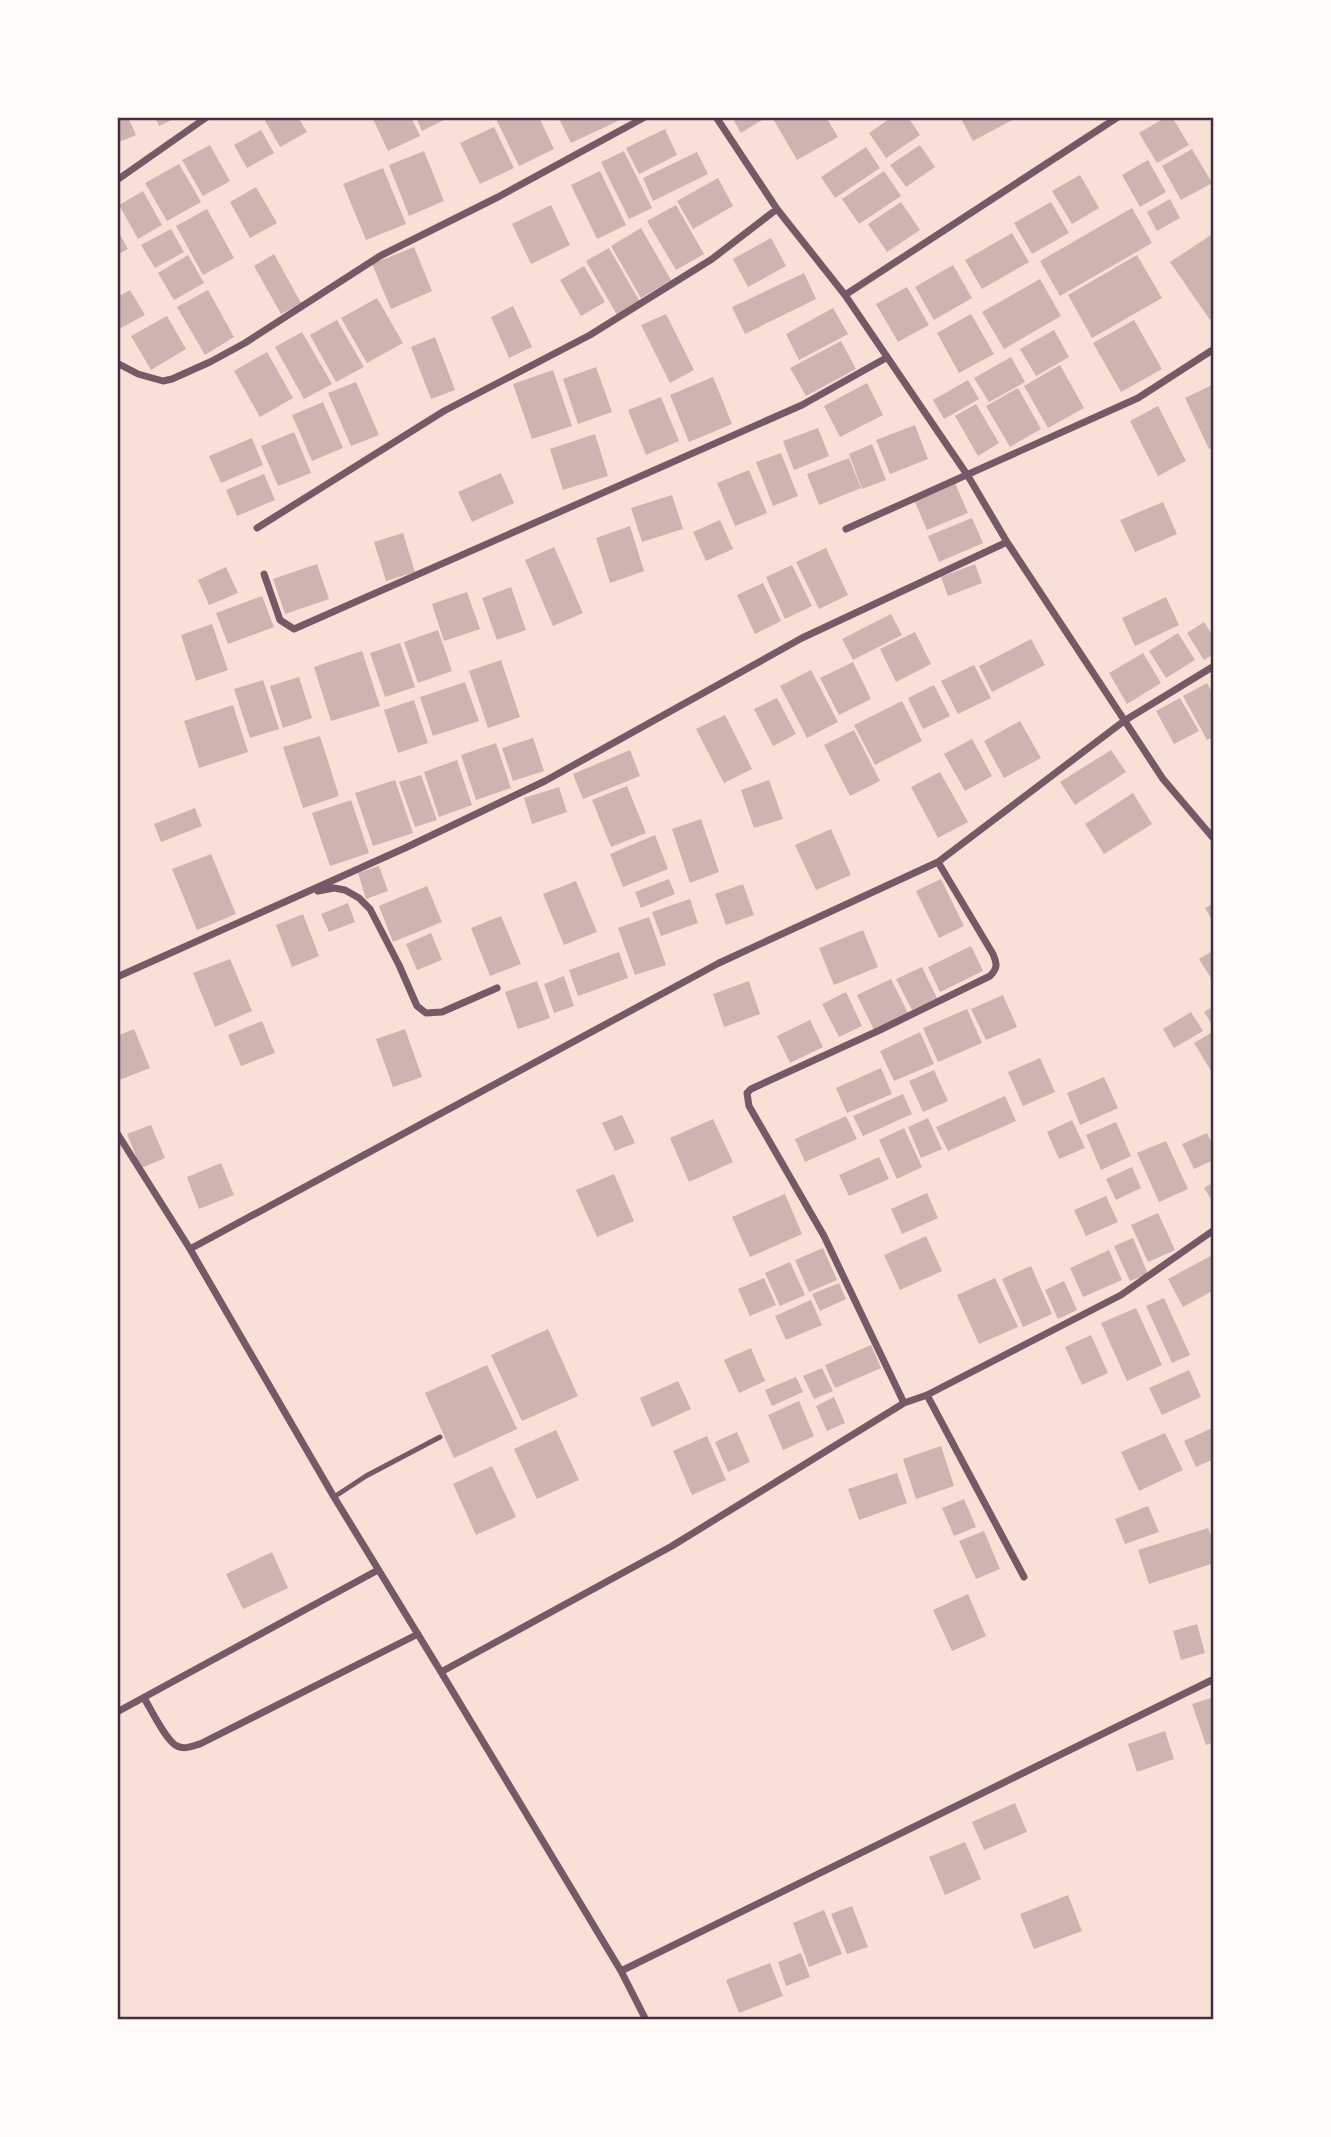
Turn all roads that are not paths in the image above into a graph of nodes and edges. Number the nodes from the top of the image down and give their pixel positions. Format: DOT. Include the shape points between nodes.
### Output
graph roads {
  1 [pos="207,117"];
  2 [pos="645,117"];
  3 [pos="716,117"];
  4 [pos="1118,117"];
  5 [pos="117,180"];
  6 [pos="777,209"];
  7 [pos="845,295"];
  8 [pos="1214,349"];
  9 [pos="886,358"];
  10 [pos="117,363"];
  11 [pos="968,476"];
  12 [pos="257,528"];
  13 [pos="846,529"];
  14 [pos="1007,542"];
  15 [pos="264,574"];
  16 [pos="1214,666"];
  17 [pos="1124,721"];
  18 [pos="1214,839"];
  19 [pos="938,862"];
  20 [pos="304,894"];
  21 [pos="117,977"];
  22 [pos="496,988"];
  23 [pos="117,1133"];
  24 [pos="1214,1230"];
  25 [pos="190,1249"];
  26 [pos="927,1395"];
  27 [pos="904,1404"];
  28 [pos="440,1437"];
  29 [pos="334,1497"];
  30 [pos="379,1570"];
  31 [pos="1024,1577"];
  32 [pos="418,1634"];
  33 [pos="441,1672"];
  34 [pos="1214,1679"];
  35 [pos="144,1698"];
  36 [pos="117,1712"];
  37 [pos="621,1971"];
  38 [pos="646,2020"];
  1 -- 5 [label="street"];
  2 -- 10 [label="street" via="380,256 245,343 172,380 147,377"];
  3 -- 6 [label="street"];
  4 -- 7 [label="street"];
  6 -- 7 [label="street"];
  6 -- 12 [label="street" via="712,259 590,335 444,411"];
  7 -- 9 [label="street"];
  8 -- 11 [label="street" via="1138,398"];
  9 -- 11 [label="street"];
  9 -- 15 [label="street" via="802,405 294,629 280,620"];
  11 -- 13 [label="street"];
  11 -- 14 [label="street"];
  14 -- 17 [label="street"];
  14 -- 20 [label="street" via="802,638 545,781"];
  16 -- 17 [label="street"];
  17 -- 18 [label="street" via="1163,779"];
  17 -- 19 [label="street"];
  19 -- 25 [label="street" via="719,963"];
  19 -- 27 [label="street" via="993,954 996,970 747,1093 824,1236"];
  20 -- 21 [label="street"];
  20 -- 22 [label="street" via="334,888 359,898 370,909 417,1006 426,1013 442,1012"];
  23 -- 25 [label="street"];
  24 -- 26 [label="street" via="1121,1294"];
  25 -- 29 [label="street"];
  26 -- 27 [label="street"];
  26 -- 31 [label="street"];
  27 -- 33 [label="street" via="672,1546"];
  28 -- 29 [label="lane"];
  29 -- 30 [label="street"];
  30 -- 32 [label="street"];
  30 -- 35 [label="street"];
  32 -- 33 [label="street"];
  32 -- 35 [label="street" via="187,1748 171,1742"];
  33 -- 37 [label="street"];
  34 -- 37 [label="street"];
  35 -- 36 [label="street"];
  37 -- 38 [label="street"];
}
